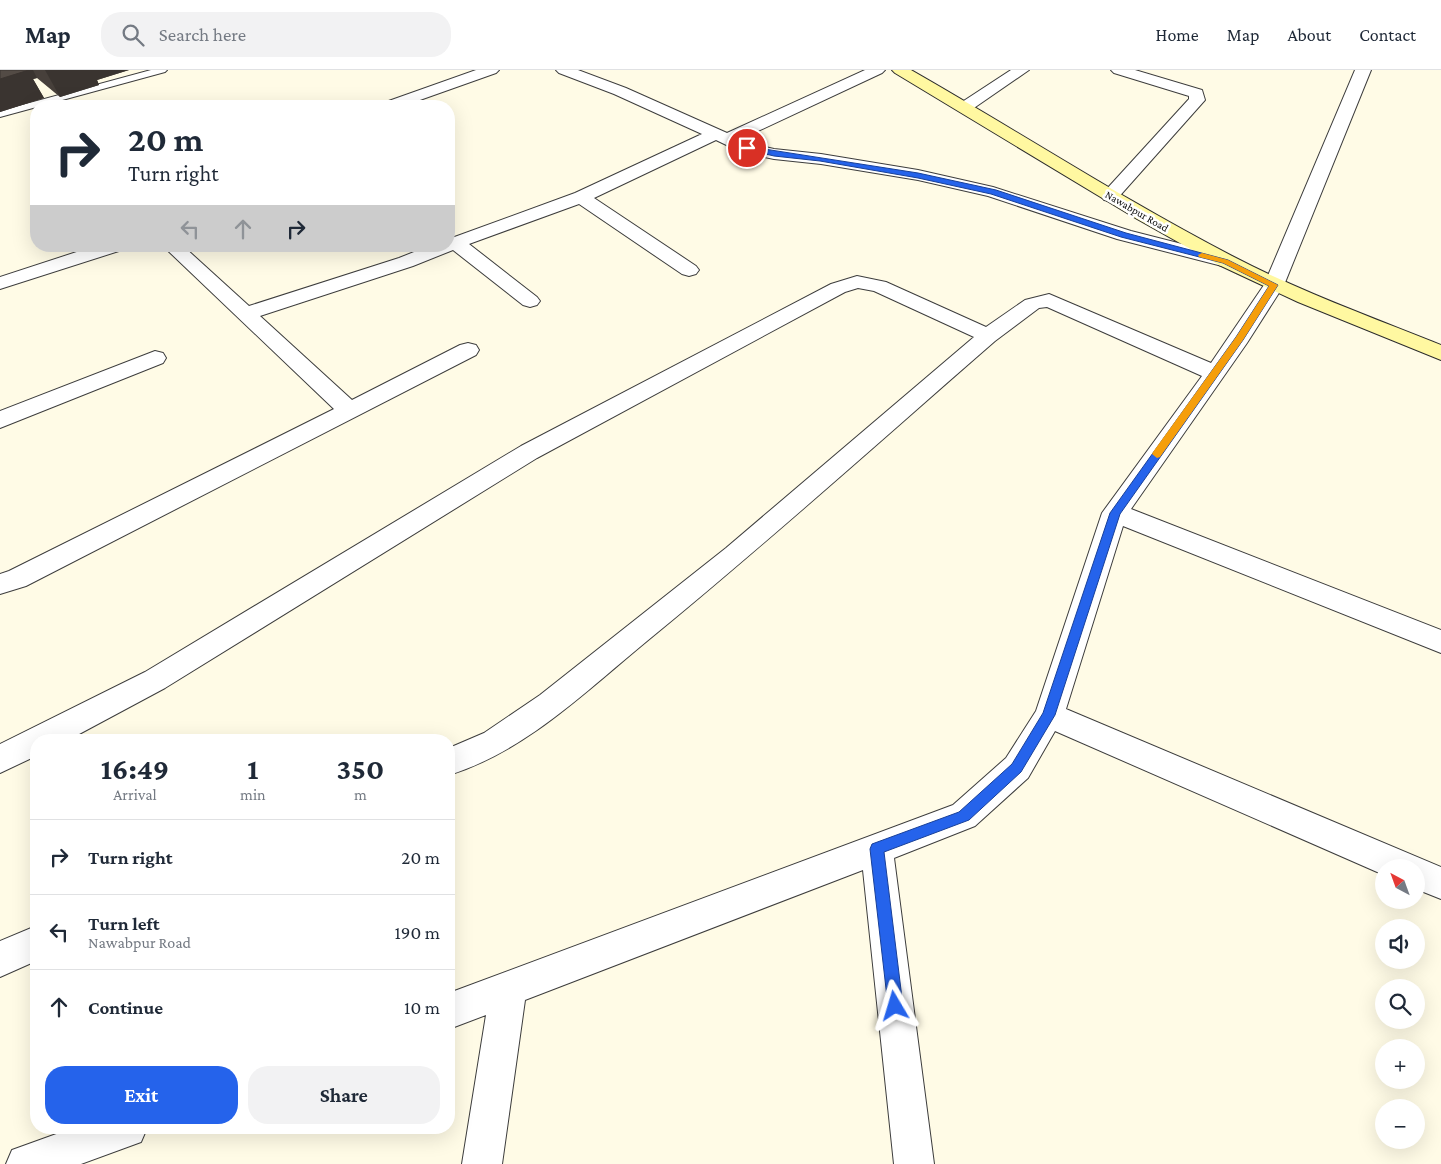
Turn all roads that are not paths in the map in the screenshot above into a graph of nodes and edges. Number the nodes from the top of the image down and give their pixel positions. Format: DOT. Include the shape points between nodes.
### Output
graph roads {
  1 [pos="162,70"];
  2 [pos="491,70"];
  3 [pos="564,70"];
  4 [pos="877,70"];
  5 [pos="900,70"];
  6 [pos="1021,70"];
  7 [pos="1119,70"];
  8 [pos="1364,70"];
  9 [pos="52,100"];
  10 [pos="406,100"];
  11 [pos="30,106"];
  12 [pos="965,107"];
  13 [pos="0,114"];
  14 [pos="722,137"];
  15 [pos="581,196"];
  16 [pos="1110,196"];
  17 [pos="455,243"];
  18 [pos="455,248"];
  19 [pos="96,252"];
  20 [pos="179,252"];
  21 [pos="396,252"];
  22 [pos="432,252"];
  23 [pos="1226,261"];
  24 [pos="406,262"];
  25 [pos="689,270"];
  26 [pos="0,283"];
  27 [pos="1274,285"];
  28 [pos="530,301"];
  29 [pos="246,314"];
  30 [pos="988,336"];
  31 [pos="468,350"];
  32 [pos="1441,353"];
  33 [pos="155,358"];
  34 [pos="1214,372"];
  35 [pos="349,410"];
  36 [pos="0,420"];
  37 [pos="1115,513"];
  38 [pos="0,584"];
  39 [pos="1441,642"];
  40 [pos="1048,715"];
  41 [pos="51,734"];
  42 [pos="30,745"];
  43 [pos="0,759"];
  44 [pos="455,759"];
  45 [pos="877,849"];
  46 [pos="1385,859"];
  47 [pos="1425,876"];
  48 [pos="1441,883"];
  49 [pos="30,946"];
  50 [pos="0,959"];
  51 [pos="508,990"];
  52 [pos="455,1010"];
  53 [pos="110,1134"];
  54 [pos="26,1164"];
  55 [pos="482,1164"];
  56 [pos="914,1164"];
  1 -- 9 [label="lane"];
  2 -- 10 [label="street"];
  3 -- 14 [label="street" via="620,91"];
  4 -- 14 [label="street"];
  5 -- 12 [label="street, Nawabpur Road"];
  6 -- 12 [label="street"];
  7 -- 16 [label="street" via="1196,93 1197,100"];
  8 -- 27 [label="street"];
  11 -- 13 [label="lane"];
  12 -- 16 [label="street, Nawabpur Road"];
  14 -- 15 [label="street"];
  14 -- 23 [label="street" via="747,148 774,154 918,176 993,192 1124,235"];
  15 -- 17 [label="street"];
  15 -- 25 [label="street"];
  16 -- 23 [label="street, Nawabpur Road"];
  18 -- 28 [label="street"];
  19 -- 26 [label="street"];
  20 -- 29 [label="street"];
  21 -- 24 [label="street"];
  22 -- 24 [label="street"];
  23 -- 27 [label="street, Nawabpur Road"];
  24 -- 29 [label="street"];
  27 -- 32 [label="street, Nawabpur Road"];
  27 -- 34 [label="street"];
  29 -- 35 [label="street"];
  30 -- 34 [label="street" via="1032,304 1049,300"];
  30 -- 41 [label="street" via="879,286 857,282 838,288 528,452 155,680"];
  30 -- 44 [label="street" via="735,555 550,704 495,742"];
  31 -- 35 [label="street"];
  33 -- 36 [label="street"];
  34 -- 37 [label="street"];
  35 -- 38 [label="street" via="16,579"];
  37 -- 39 [label="street"];
  37 -- 40 [label="street"];
  40 -- 45 [label="street" via="1017,768 964,816"];
  40 -- 46 [label="street"];
  42 -- 43 [label="street"];
  45 -- 51 [label="street"];
  45 -- 56 [label="street"];
  47 -- 48 [label="street"];
  49 -- 50 [label="street"];
  51 -- 52 [label="street"];
  51 -- 55 [label="street"];
  53 -- 54 [label="street"];
}
